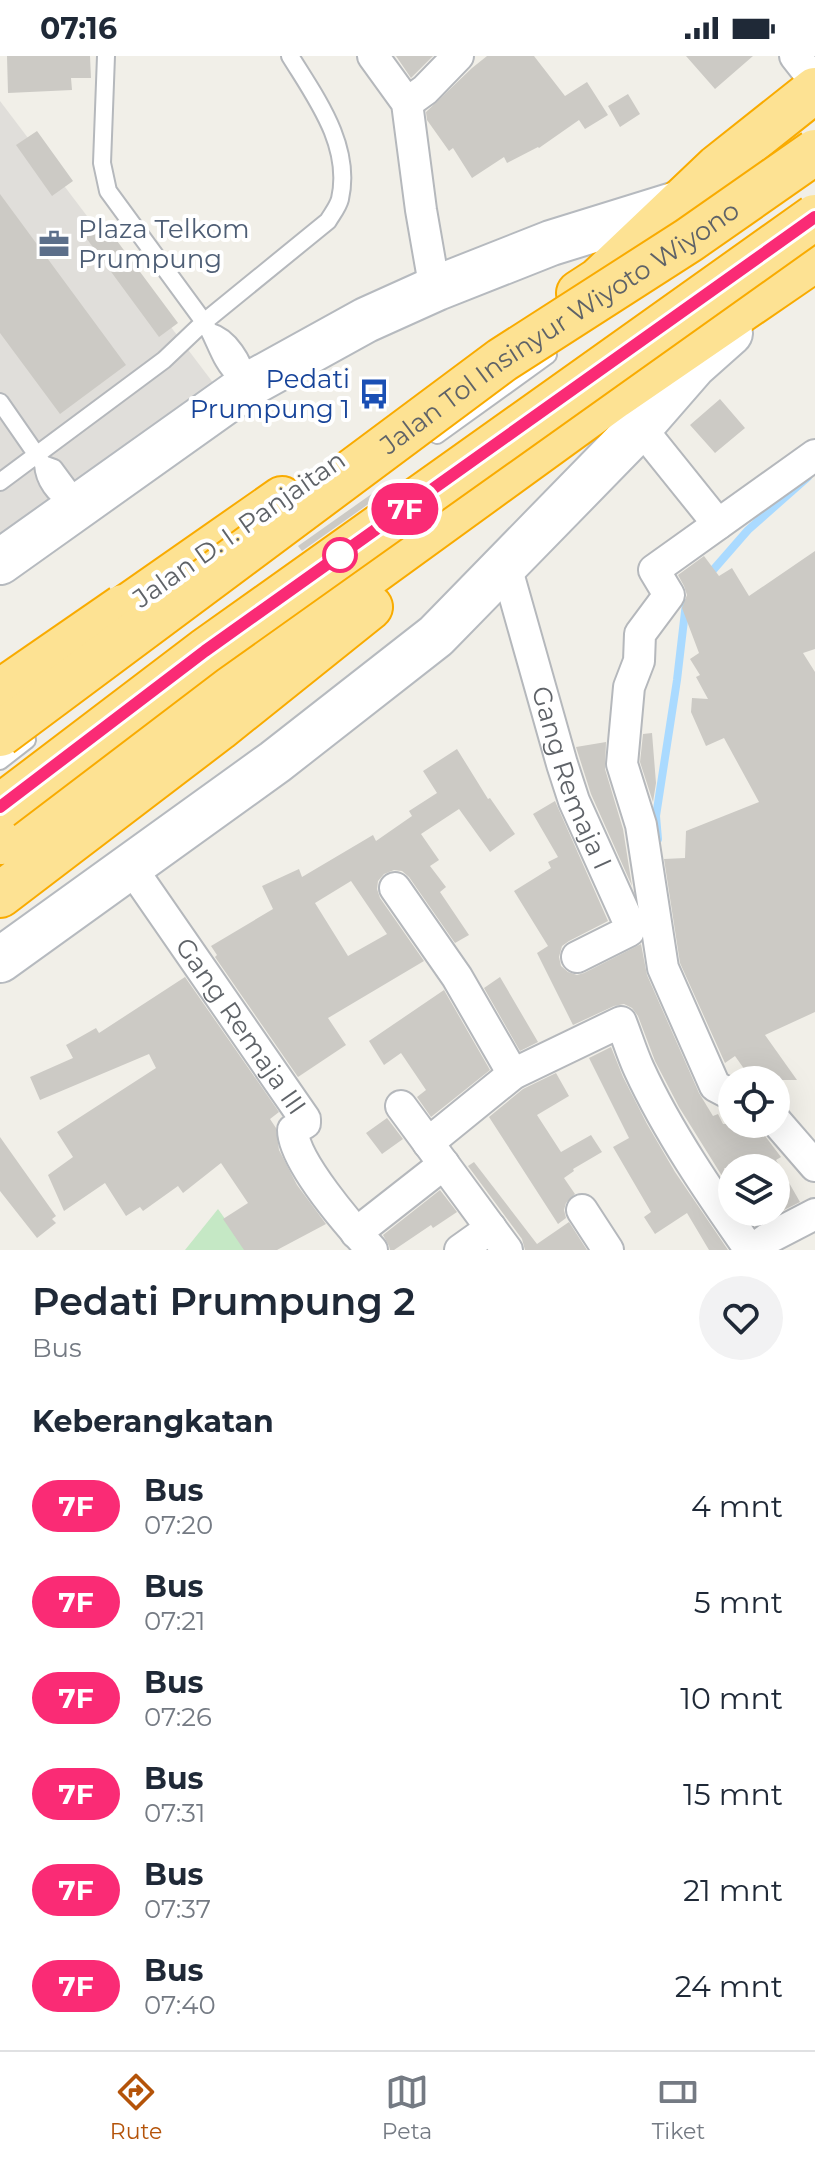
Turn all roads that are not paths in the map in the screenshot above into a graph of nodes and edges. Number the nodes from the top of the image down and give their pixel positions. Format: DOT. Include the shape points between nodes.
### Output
graph roads {
  1 [pos="106,56"];
  2 [pos="290,56"];
  3 [pos="373,56"];
  4 [pos="458,56"];
  5 [pos="805,72"];
  6 [pos="407,103"];
  7 [pos="815,152"];
  8 [pos="683,212"];
  9 [pos="815,217"];
  10 [pos="813,258"];
  11 [pos="437,288"];
  12 [pos="605,313"];
  13 [pos="208,327"];
  14 [pos="559,347"];
  15 [pos="502,360"];
  16 [pos="694,365"];
  17 [pos="248,381"];
  18 [pos="0,402"];
  19 [pos="640,427"];
  20 [pos="423,445"];
  21 [pos="815,455"];
  22 [pos="40,460"];
  23 [pos="473,460"];
  24 [pos="0,482"];
  25 [pos="72,506"];
  26 [pos="718,524"];
  27 [pos="0,562"];
  28 [pos="503,567"];
  29 [pos="0,695"];
  30 [pos="18,734"];
  31 [pos="0,761"];
  32 [pos="0,807"];
  33 [pos="0,835"];
  34 [pos="0,842"];
  35 [pos="132,871"];
  36 [pos="395,888"];
  37 [pos="0,895"];
  38 [pos="577,957"];
  39 [pos="0,960"];
  40 [pos="513,1074"];
  41 [pos="718,1088"];
  42 [pos="401,1106"];
  43 [pos="790,1137"];
  44 [pos="436,1154"];
  45 [pos="815,1166"];
  46 [pos="582,1210"];
  47 [pos="815,1214"];
  48 [pos="499,1239"];
  49 [pos="364,1241"];
  50 [pos="460,1250"];
  51 [pos="608,1250"];
  52 [pos="751,1250"];
  1 -- 13 [label="lane" via="102,163 108,191"];
  2 -- 13 [label="lane" via="328,117 343,170 340,202 328,221"];
  3 -- 6 [label="street"];
  4 -- 6 [label="street"];
  5 -- 8 [label="highway, Jalan D. I. Panjaitan"];
  6 -- 11 [label="street"];
  7 -- 15 [label="highway, Jalan Tol Insinyur Wiyoto Wiyono, bridge"];
  8 -- 11 [label="street" via="551,243"];
  8 -- 12 [label="lane" via="623,299"];
  8 -- 29 [label="highway, Jalan D. I. Panjaitan" via="599,280"];
  9 -- 23 [label="highway, bridge"];
  10 -- 16 [label="street"];
  10 -- 32 [label="lane" via="605,373 368,528 107,718"];
  10 -- 34 [label="highway"];
  11 -- 17 [label="street"];
  13 -- 17 [label="lane" via="233,374"];
  13 -- 22 [label="lane"];
  14 -- 20 [label="lane"];
  15 -- 29 [label="highway, bridge" via="377,430"];
  15 -- 30 [label="highway, Jalan Tol Insinyur Wiyoto Wiyono, bridge"];
  16 -- 19 [label="street"];
  16 -- 37 [label="highway" via="375,603"];
  17 -- 25 [label="street"];
  18 -- 22 [label="lane"];
  19 -- 26 [label="street"];
  19 -- 28 [label="street"];
  21 -- 26 [label="street"];
  22 -- 24 [label="lane"];
  22 -- 25 [label="lane" via="54,468 71,491"];
  23 -- 32 [label="highway, bridge" via="205,651"];
  23 -- 33 [label="highway, bridge"];
  25 -- 27 [label="street"];
  26 -- 41 [label="street" via="654,570 669,595 640,634 622,764 641,825 663,968"];
  28 -- 35 [label="street" via="436,636"];
  28 -- 38 [label="street, Gang Remaja I" via="574,801 629,923 629,931"];
  30 -- 31 [label="lane"];
  35 -- 39 [label="street"];
  35 -- 49 [label="street, Gang Remaja III" via="305,1119 293,1130 293,1140"];
  36 -- 40 [label="street" via="457,977"];
  40 -- 44 [label="street"];
  40 -- 52 [label="street" via="621,1022 664,1116"];
  42 -- 44 [label="street"];
  43 -- 45 [label="street"];
  44 -- 48 [label="street"];
  44 -- 49 [label="street"];
  46 -- 51 [label="street"];
  47 -- 52 [label="street"];
  48 -- 50 [label="street"];
}
